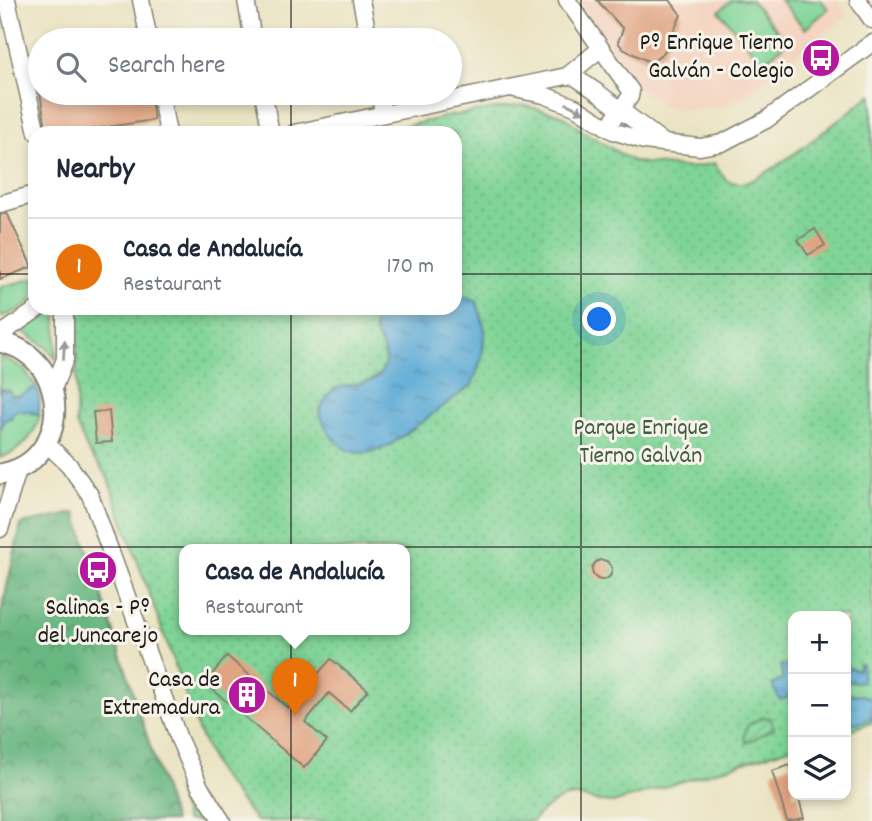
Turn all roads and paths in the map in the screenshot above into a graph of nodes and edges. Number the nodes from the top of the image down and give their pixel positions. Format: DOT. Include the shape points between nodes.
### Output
graph roads {
  1 [pos="7,0"];
  2 [pos="141,0"];
  3 [pos="246,0"];
  4 [pos="361,0"];
  5 [pos="567,0"];
  6 [pos="858,0"];
  7 [pos="872,20"];
  8 [pos="147,28"];
  9 [pos="251,28"];
  10 [pos="367,28"];
  11 [pos="872,43"];
  12 [pos="600,49"];
  13 [pos="567,76"];
  14 [pos="510,88"];
  15 [pos="28,93"];
  16 [pos="462,97"];
  17 [pos="31,105"];
  18 [pos="162,105"];
  19 [pos="265,105"];
  20 [pos="381,105"];
  21 [pos="424,105"];
  22 [pos="620,111"];
  23 [pos="383,113"];
  24 [pos="35,126"];
  25 [pos="167,126"];
  26 [pos="270,126"];
  27 [pos="325,126"];
  28 [pos="607,127"];
  29 [pos="663,142"];
  30 [pos="28,196"];
  31 [pos="0,204"];
  32 [pos="29,315"];
  33 [pos="65,315"];
  34 [pos="0,335"];
  35 [pos="0,342"];
  36 [pos="53,389"];
  37 [pos="46,443"];
  38 [pos="19,467"];
  39 [pos="0,474"];
  40 [pos="0,529"];
  41 [pos="222,821"];
  1 -- 15 [label="street"];
  2 -- 8 [label="street"];
  3 -- 9 [label="street"];
  4 -- 10 [label="street"];
  5 -- 12 [label="street"];
  6 -- 7 [label="street"];
  11 -- 29 [label="street" via="766,120 722,143 700,147"];
  12 -- 13 [label="street"];
  12 -- 22 [label="street" via="631,91"];
  13 -- 14 [label="street"];
  13 -- 22 [label="street"];
  14 -- 16 [label="street"];
  14 -- 28 [label="street, one-way" via="544,94"];
  17 -- 24 [label="street"];
  18 -- 25 [label="street"];
  19 -- 26 [label="street"];
  20 -- 23 [label="street"];
  21 -- 23 [label="street"];
  22 -- 28 [label="street"];
  22 -- 29 [label="street"];
  23 -- 27 [label="street"];
  28 -- 29 [label="street" via="644,141"];
  30 -- 31 [label="street"];
  32 -- 34 [label="street"];
  36 -- 33 [label="street, one-way" via="65,359"];
  35 -- 36 [label="street" via="30,355 45,370"];
  36 -- 37 [label="street" via="54,422"];
  37 -- 38 [label="street"];
  37 -- 41 [label="street" via="90,495 179,739"];
  38 -- 39 [label="street"];
  38 -- 40 [label="street"];
}
